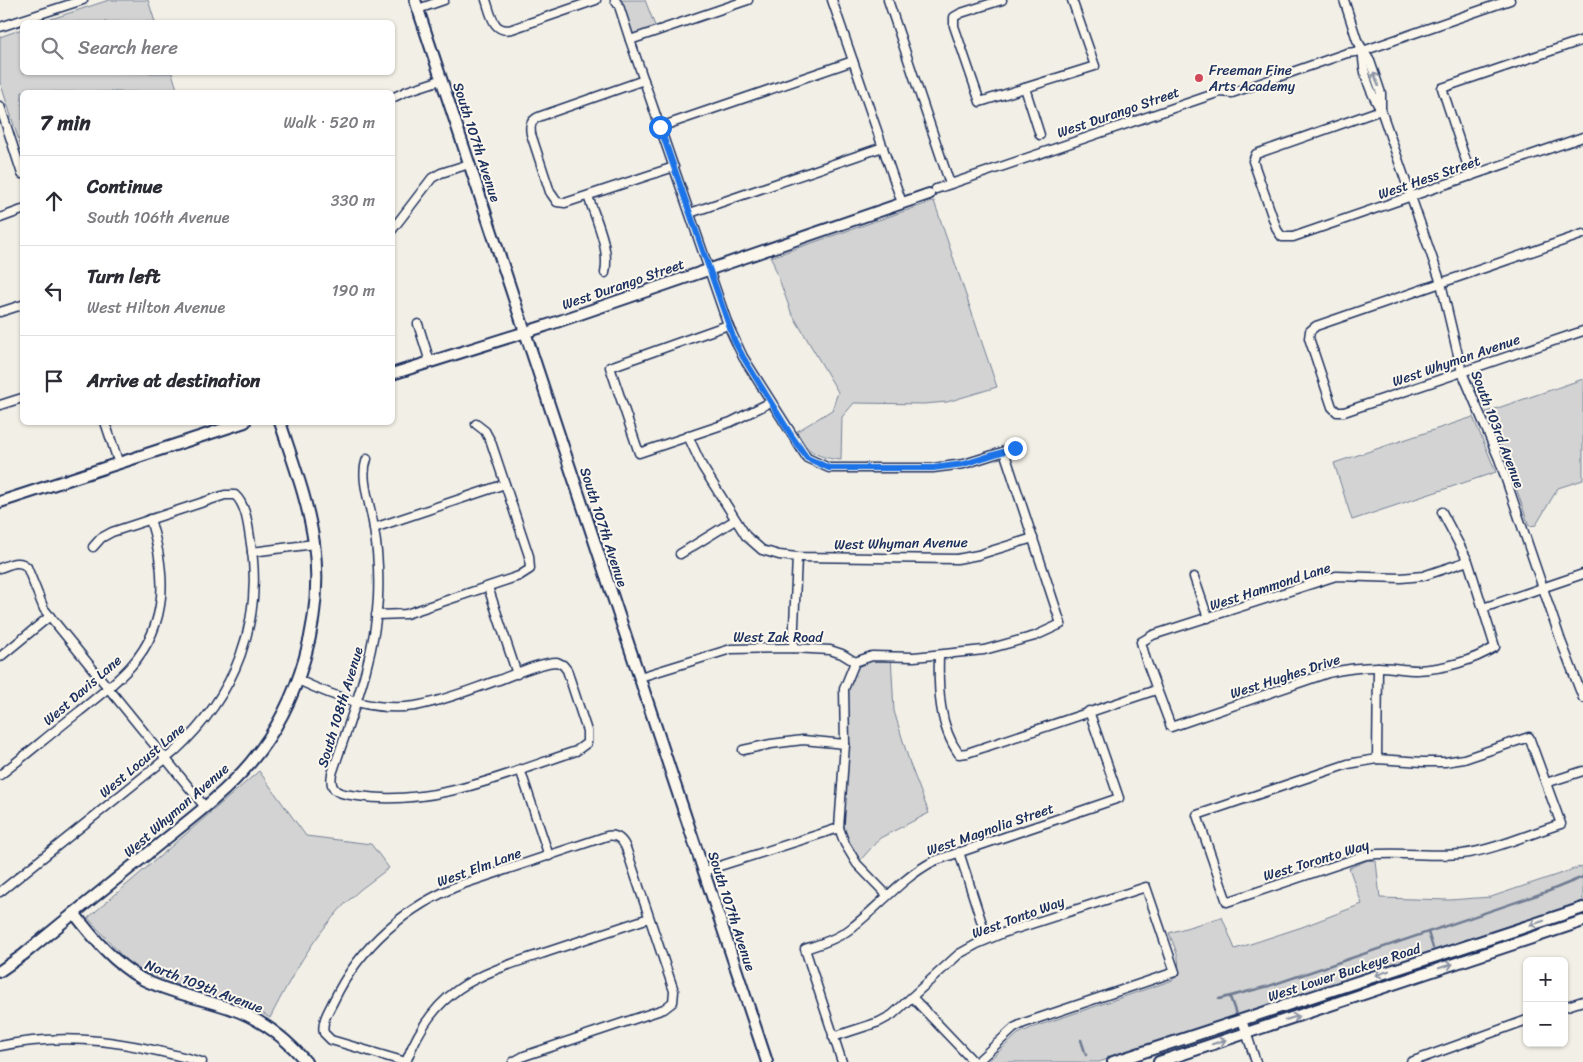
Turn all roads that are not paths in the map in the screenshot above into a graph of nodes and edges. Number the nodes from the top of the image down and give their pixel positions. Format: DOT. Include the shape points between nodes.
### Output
graph roads {
  1 [pos="83,0"];
  2 [pos="444,0"];
  3 [pos="486,0"];
  4 [pos="596,0"];
  5 [pos="614,0"];
  6 [pos="832,0"];
  7 [pos="888,0"];
  8 [pos="1002,0"];
  9 [pos="1072,0"];
  10 [pos="1344,0"];
  11 [pos="1510,0"];
  12 [pos="744,1"];
  13 [pos="416,4"];
  14 [pos="20,20"];
  15 [pos="22,20"];
  16 [pos="0,27"];
  17 [pos="630,40"];
  18 [pos="1583,40"];
  19 [pos="1363,51"];
  20 [pos="853,60"];
  21 [pos="441,80"];
  22 [pos="644,80"];
  23 [pos="1025,88"];
  24 [pos="395,97"];
  25 [pos="0,106"];
  26 [pos="1381,110"];
  27 [pos="3,122"];
  28 [pos="660,127"];
  29 [pos="1040,135"];
  30 [pos="1583,137"];
  31 [pos="883,147"];
  32 [pos="470,164"];
  33 [pos="674,166"];
  34 [pos="20,169"];
  35 [pos="1471,176"];
  36 [pos="950,184"];
  37 [pos="932,192"];
  38 [pos="588,196"];
  39 [pos="1411,196"];
  40 [pos="902,203"];
  41 [pos="20,211"];
  42 [pos="690,213"];
  43 [pos="0,218"];
  44 [pos="395,226"];
  45 [pos="1583,234"];
  46 [pos="709,269"];
  47 [pos="605,273"];
  48 [pos="1441,283"];
  49 [pos="20,306"];
  50 [pos="0,312"];
  51 [pos="418,324"];
  52 [pos="728,325"];
  53 [pos="1583,331"];
  54 [pos="525,332"];
  55 [pos="430,362"];
  56 [pos="1462,372"];
  57 [pos="395,373"];
  58 [pos="20,399"];
  59 [pos="771,402"];
  60 [pos="0,405"];
  61 [pos="476,424"];
  62 [pos="106,425"];
  63 [pos="236,425"];
  64 [pos="281,425"];
  65 [pos="688,436"];
  66 [pos="1015,448"];
  67 [pos="1004,451"];
  68 [pos="367,459"];
  69 [pos="119,464"];
  70 [pos="505,484"];
  71 [pos="0,502"];
  72 [pos="1442,512"];
  73 [pos="150,519"];
  74 [pos="735,520"];
  75 [pos="374,528"];
  76 [pos="1033,538"];
  77 [pos="314,544"];
  78 [pos="93,547"];
  79 [pos="252,552"];
  80 [pos="680,554"];
  81 [pos="797,557"];
  82 [pos="1468,561"];
  83 [pos="0,568"];
  84 [pos="1583,574"];
  85 [pos="1194,577"];
  86 [pos="488,587"];
  87 [pos="1543,588"];
  88 [pos="1482,608"];
  89 [pos="376,615"];
  90 [pos="50,616"];
  91 [pos="1208,618"];
  92 [pos="793,648"];
  93 [pos="940,655"];
  94 [pos="0,657"];
  95 [pos="855,662"];
  96 [pos="1378,667"];
  97 [pos="517,674"];
  98 [pos="640,677"];
  99 [pos="298,680"];
  100 [pos="108,688"];
  101 [pos="1156,690"];
  102 [pos="1583,698"];
  103 [pos="356,702"];
  104 [pos="1089,711"];
  105 [pos="845,744"];
  106 [pos="743,750"];
  107 [pos="166,758"];
  108 [pos="1377,759"];
  109 [pos="520,769"];
  110 [pos="1583,770"];
  111 [pos="0,775"];
  112 [pos="1546,783"];
  113 [pos="205,807"];
  114 [pos="839,828"];
  115 [pos="959,852"];
  116 [pos="548,856"];
  117 [pos="704,871"];
  118 [pos="0,892"];
  119 [pos="887,895"];
  120 [pos="1583,908"];
  121 [pos="74,913"];
  122 [pos="649,918"];
  123 [pos="1583,921"];
  124 [pos="987,939"];
  125 [pos="0,971"];
  126 [pos="912,997"];
  127 [pos="1583,1001"];
  128 [pos="1568,1006"];
  129 [pos="1242,1020"];
  130 [pos="1523,1021"];
  131 [pos="1246,1033"];
  132 [pos="833,1037"];
  133 [pos="0,1046"];
  134 [pos="202,1062"];
  135 [pos="306,1062"];
  136 [pos="406,1062"];
  137 [pos="513,1062"];
  138 [pos="767,1062"];
  139 [pos="842,1062"];
  140 [pos="976,1062"];
  141 [pos="1113,1062"];
  142 [pos="1159,1062"];
  143 [pos="1256,1062"];
  144 [pos="1411,1062"];
  1 -- 15 [label="street"];
  2 -- 13 [label="street"];
  3 -- 4 [label="street" via="494,23 500,29 512,29"];
  5 -- 17 [label="street"];
  6 -- 20 [label="street"];
  7 -- 36 [label="street"];
  8 -- 23 [label="street" via="954,17 954,26 980,102"];
  9 -- 23 [label="street" via="1094,66"];
  10 -- 19 [label="street, South 103rd Avenue"];
  11 -- 19 [label="street, West Durango Street"];
  12 -- 17 [label="street"];
  13 -- 21 [label="main road, South 107th Avenue"];
  14 -- 16 [label="street"];
  17 -- 22 [label="street"];
  18 -- 35 [label="street" via="1442,88"];
  19 -- 26 [label="street, South 103rd Avenue" via="1362,64"];
  19 -- 36 [label="street, West Durango Street" via="1347,53 1232,93 1220,92"];
  20 -- 28 [label="street"];
  20 -- 31 [label="street"];
  21 -- 24 [label="street"];
  21 -- 32 [label="main road, South 107th Avenue"];
  22 -- 28 [label="street"];
  22 -- 38 [label="street" via="540,116 532,122 531,134 550,192 557,202 565,203"];
  23 -- 29 [label="street"];
  25 -- 27 [label="street"];
  26 -- 39 [label="street, South 103rd Avenue"];
  26 -- 39 [label="street, West Hess Street" via="1256,154 1253,161 1277,230 1282,237 1293,237"];
  27 -- 34 [label="street"];
  28 -- 33 [label="street"];
  30 -- 35 [label="street, West Hess Street"];
  31 -- 40 [label="street"];
  31 -- 42 [label="street"];
  32 -- 44 [label="street" via="432,178"];
  32 -- 54 [label="main road, South 107th Avenue"];
  33 -- 38 [label="street"];
  33 -- 42 [label="street"];
  35 -- 39 [label="street, West Hess Street"];
  36 -- 37 [label="street, West Durango Street"];
  37 -- 40 [label="main road, West Durango Street"];
  38 -- 47 [label="street" via="604,244"];
  39 -- 48 [label="street, South 103rd Avenue"];
  40 -- 46 [label="main road, West Durango Street"];
  41 -- 43 [label="street"];
  42 -- 46 [label="street"];
  45 -- 48 [label="street"];
  46 -- 52 [label="street"];
  46 -- 54 [label="main road, West Durango Street"];
  48 -- 56 [label="street, South 103rd Avenue"];
  48 -- 56 [label="street, West Whyman Avenue" via="1316,326 1310,331 1309,338 1332,407 1337,412"];
  49 -- 50 [label="street"];
  51 -- 55 [label="street"];
  52 -- 59 [label="street" via="743,357"];
  52 -- 65 [label="street" via="610,367 639,453"];
  53 -- 56 [label="street, West Whyman Avenue"];
  54 -- 55 [label="main road, West Durango Street"];
  54 -- 98 [label="main road, South 107th Avenue"];
  55 -- 57 [label="main road"];
  56 -- 87 [label="street, South 103rd Avenue" via="1498,459"];
  58 -- 60 [label="street"];
  59 -- 65 [label="street" via="742,418"];
  59 -- 67 [label="street" via="807,458 829,468 933,468 964,464"];
  61 -- 70 [label="street" via="489,436"];
  62 -- 69 [label="street"];
  63 -- 69 [label="main road"];
  64 -- 77 [label="main road, West Whyman Avenue" via="304,496"];
  65 -- 74 [label="street, West Whyman Avenue"];
  66 -- 67 [label="street"];
  67 -- 76 [label="street"];
  68 -- 75 [label="street, South 108th Avenue" via="364,478"];
  69 -- 71 [label="main road"];
  70 -- 75 [label="street"];
  70 -- 86 [label="street" via="529,556 530,569"];
  72 -- 82 [label="street"];
  73 -- 78 [label="street" via="107,534"];
  73 -- 79 [label="street, West Locust Lane" via="225,495 235,495 241,504"];
  73 -- 100 [label="street, West Davis Lane" via="162,569 159,608 142,650"];
  74 -- 80 [label="street"];
  74 -- 81 [label="street, West Whyman Avenue" via="751,542 762,550"];
  75 -- 89 [label="street, South 108th Avenue" via="378,569"];
  76 -- 81 [label="street, West Whyman Avenue" via="957,559"];
  76 -- 93 [label="street" via="1061,624 1010,644"];
  77 -- 79 [label="street"];
  77 -- 99 [label="main road, West Whyman Avenue" via="316,584 312,624"];
  79 -- 107 [label="street, West Locust Lane" via="253,605 239,662 211,712"];
  81 -- 92 [label="street"];
  82 -- 88 [label="street"];
  82 -- 91 [label="street, West Hammond Lane" via="1423,576 1336,576"];
  83 -- 90 [label="street" via="14,563 25,564 40,601"];
  84 -- 87 [label="street"];
  85 -- 91 [label="street"];
  86 -- 89 [label="street" via="406,614"];
  86 -- 97 [label="street"];
  87 -- 88 [label="street"];
  87 -- 102 [label="street, South 103rd Avenue"];
  88 -- 96 [label="street, West Hughes Drive" via="1495,647 1478,656 1438,668"];
  89 -- 103 [label="street, South 108th Avenue" via="369,660"];
  90 -- 94 [label="street"];
  90 -- 100 [label="street"];
  91 -- 101 [label="street, West Hammond Lane" via="1153,635 1141,642"];
  92 -- 95 [label="street, West Zak Road" via="830,650"];
  92 -- 98 [label="street, West Zak Road" via="731,649"];
  93 -- 95 [label="street" via="872,656"];
  93 -- 104 [label="street" via="940,696 945,724 959,754"];
  95 -- 105 [label="street" via="844,689"];
  96 -- 101 [label="street, West Hughes Drive" via="1345,669 1171,727"];
  96 -- 108 [label="street"];
  97 -- 103 [label="street" via="417,705 388,707"];
  97 -- 109 [label="street" via="550,663 561,663 567,670 588,735 587,743 576,751"];
  98 -- 117 [label="main road, South 107th Avenue"];
  99 -- 103 [label="street"];
  99 -- 113 [label="main road, West Whyman Avenue" via="281,717 251,762"];
  100 -- 107 [label="street"];
  100 -- 111 [label="street, West Davis Lane"];
  101 -- 104 [label="street"];
  103 -- 109 [label="street, South 108th Avenue" via="332,774 332,785 340,793 390,799 419,798 456,790"];
  104 -- 115 [label="street, West Magnolia Street" via="1119,798"];
  105 -- 106 [label="street" via="803,740"];
  105 -- 114 [label="street"];
  107 -- 113 [label="street"];
  107 -- 118 [label="street, West Locust Lane"];
  108 -- 112 [label="street" via="1445,762 1464,759 1529,736"];
  108 -- 112 [label="street, West Toronto Way" via="1348,764 1197,815 1227,902 1366,855 1471,852 1560,824"];
  109 -- 116 [label="street"];
  110 -- 112 [label="street"];
  113 -- 121 [label="main road, West Whyman Avenue"];
  114 -- 117 [label="street"];
  114 -- 119 [label="street" via="857,864"];
  115 -- 119 [label="street, West Magnolia Street" via="921,867"];
  115 -- 124 [label="street"];
  116 -- 122 [label="street, West Elm Lane" via="607,836 616,836 626,848"];
  116 -- 136 [label="street, West Elm Lane" via="452,888 423,903 396,922 349,974 326,1017 324,1033 331,1040"];
  117 -- 138 [label="main road, South 107th Avenue"];
  119 -- 132 [label="street, West Magnolia Street" via="849,930 804,949"];
  120 -- 129 [label="main road, West Lower Buckeye Road, one-way"];
  121 -- 125 [label="main road, West Whyman Avenue"];
  121 -- 135 [label="main road, North 109th Avenue" via="103,949 135,974 170,991 230,1008 252,1018 280,1036"];
  122 -- 136 [label="street" via="489,971 471,980 433,1012"];
  122 -- 137 [label="street" via="674,991 673,1002 664,1009"];
  131 -- 123 [label="main road, West Lower Buckeye Road, one-way"];
  124 -- 126 [label="street, West Tonto Way" via="959,954"];
  124 -- 140 [label="street, West Tonto Way" via="1146,887 1175,972 1024,1023"];
  126 -- 132 [label="street, West Tonto Way" via="879,1022"];
  126 -- 140 [label="street"];
  127 -- 128 [label="street"];
  129 -- 131 [label="street"];
  129 -- 141 [label="main road, West Lower Buckeye Road"];
  130 -- 144 [label="street"];
  142 -- 131 [label="main road, West Lower Buckeye Road, one-way"];
  131 -- 143 [label="street"];
  132 -- 139 [label="street"];
  133 -- 134 [label="street" via="40,1040 98,1040 143,1046"];
}
